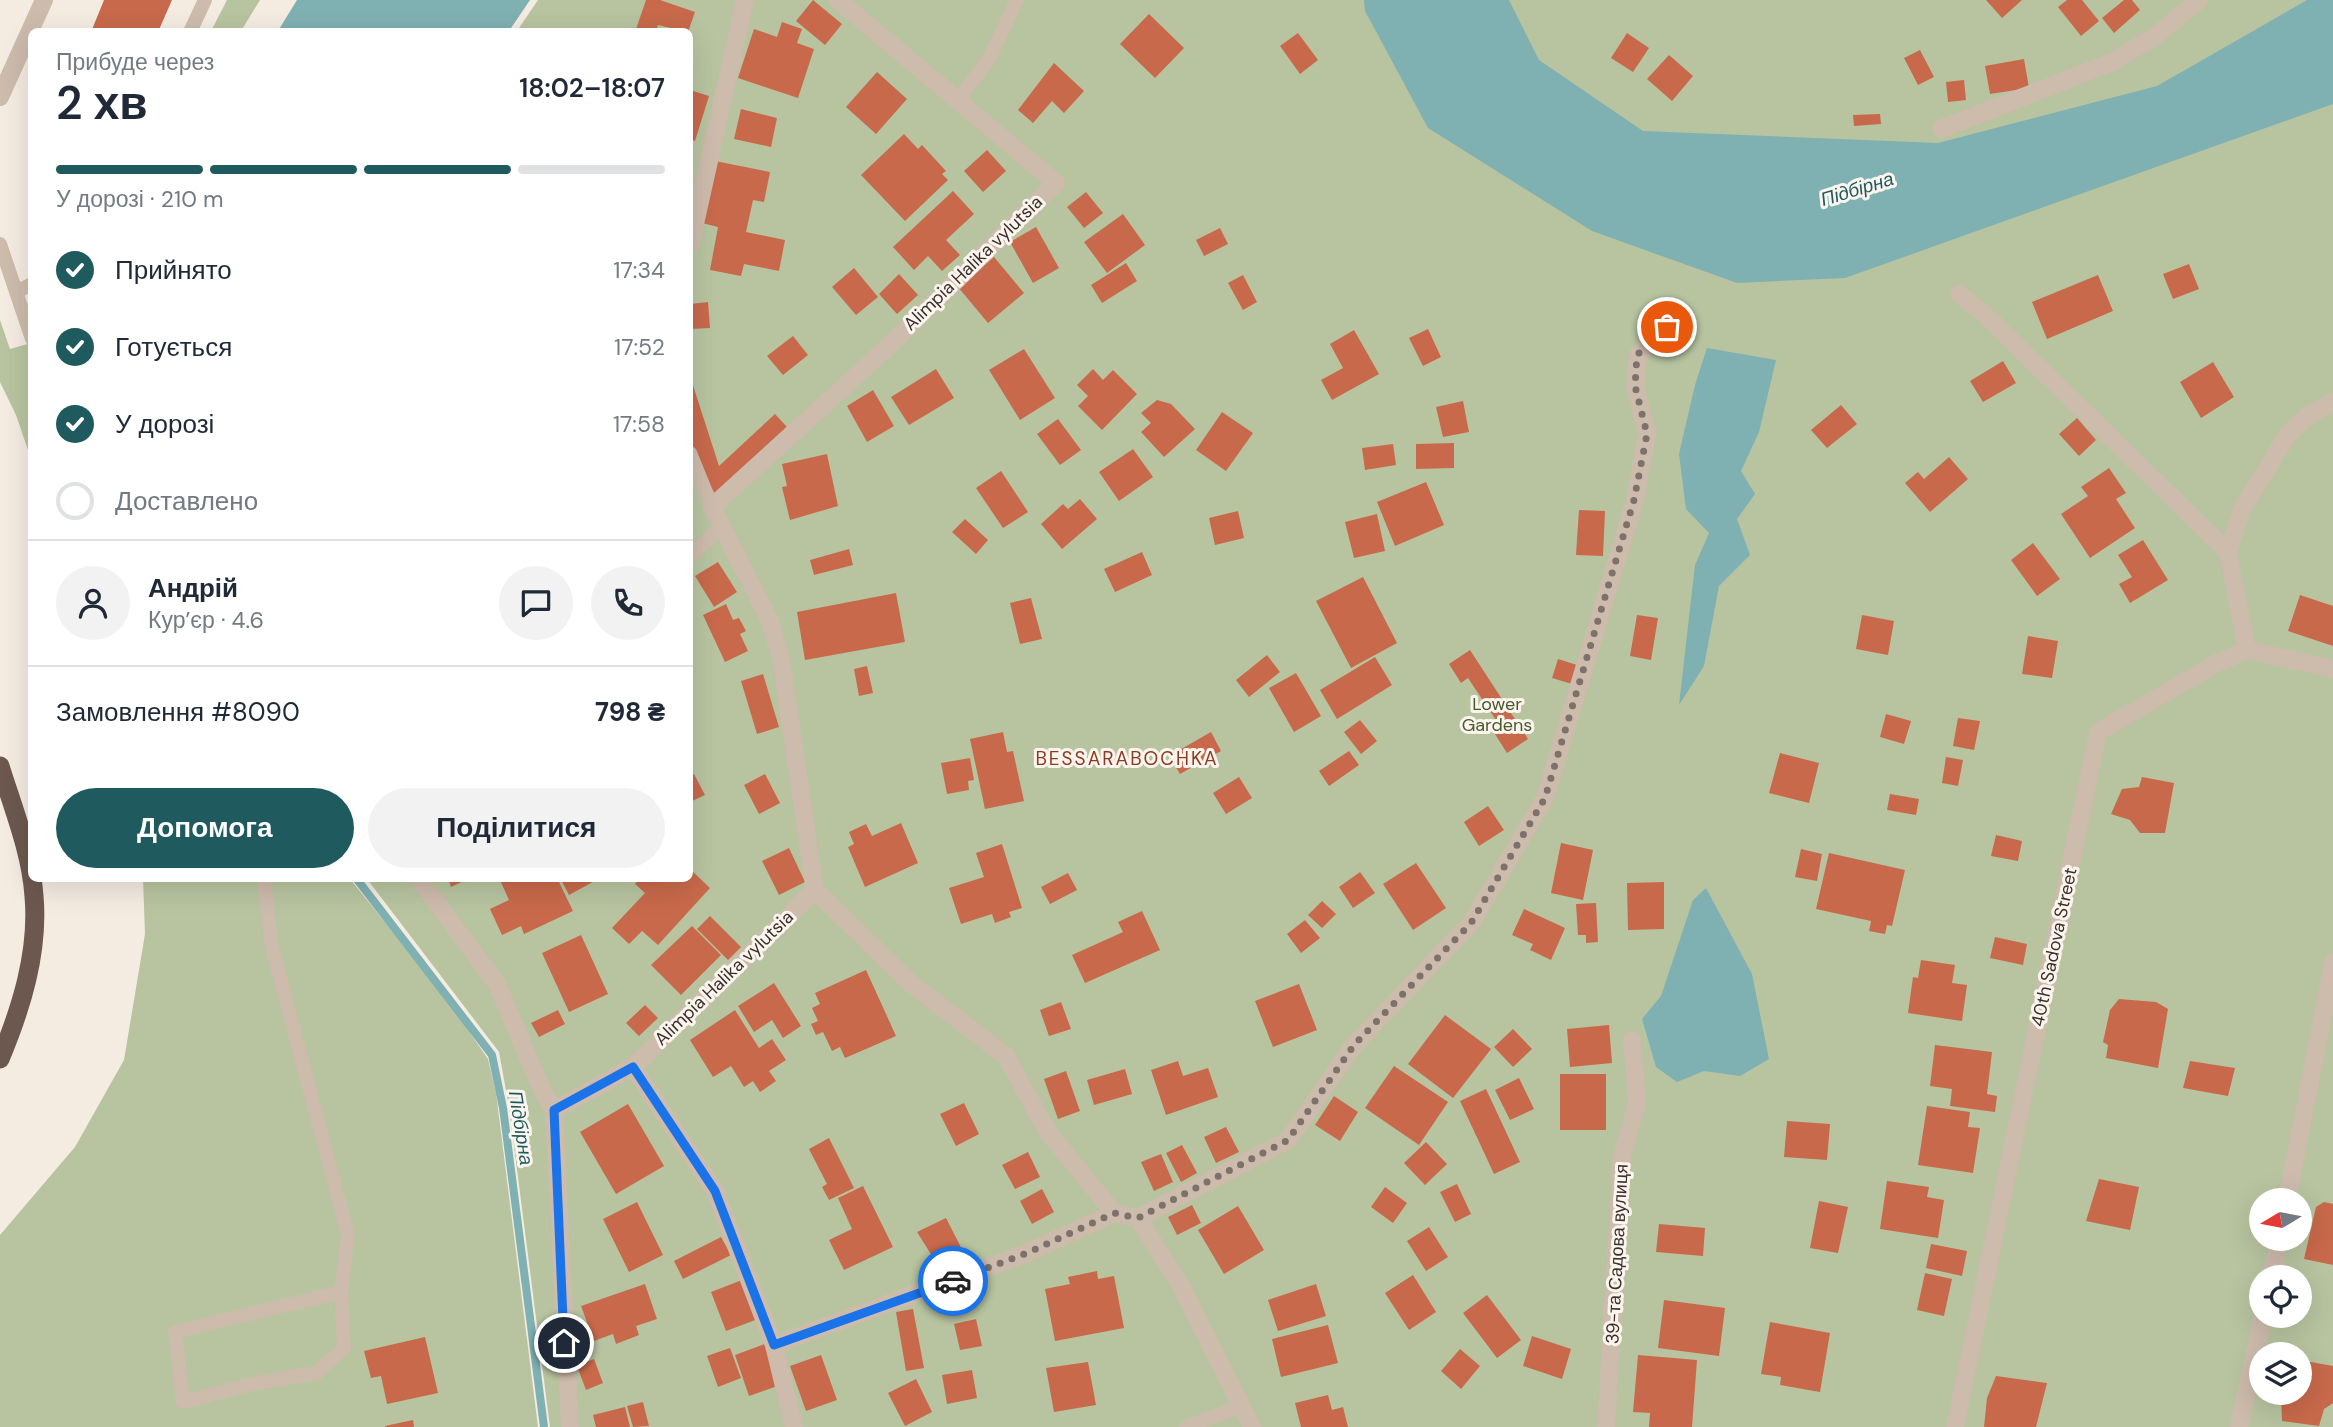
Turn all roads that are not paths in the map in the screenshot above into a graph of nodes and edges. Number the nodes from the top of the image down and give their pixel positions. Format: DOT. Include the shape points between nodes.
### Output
graph roads {
  1 [pos="44,0"];
  2 [pos="205,0"];
  3 [pos="745,0"];
  4 [pos="838,0"];
  5 [pos="1017,0"];
  6 [pos="2199,0"];
  7 [pos="31,28"];
  8 [pos="192,28"];
  9 [pos="28,35"];
  10 [pos="0,97"];
  11 [pos="958,100"];
  12 [pos="1941,129"];
  13 [pos="693,234"];
  14 [pos="0,244"];
  15 [pos="28,286"];
  16 [pos="16,292"];
  17 [pos="1959,294"];
  18 [pos="1667,327"];
  19 [pos="28,328"];
  20 [pos="2333,402"];
  21 [pos="693,460"];
  22 [pos="712,507"];
  23 [pos="721,526"];
  24 [pos="2228,552"];
  25 [pos="693,554"];
  26 [pos="2247,650"];
  27 [pos="2333,669"];
  28 [pos="0,766"];
  29 [pos="28,867"];
  30 [pos="31,882"];
  31 [pos="264,882"];
  32 [pos="421,882"];
  33 [pos="815,890"];
  34 [pos="2333,962"];
  35 [pos="1632,1040"];
  36 [pos="0,1059"];
  37 [pos="633,1067"];
  38 [pos="554,1110"];
  39 [pos="2289,1188"];
  40 [pos="1114,1213"];
  41 [pos="1138,1218"];
  42 [pos="341,1292"];
  43 [pos="2260,1328"];
  44 [pos="774,1345"];
  45 [pos="1242,1406"];
  46 [pos="570,1427"];
  47 [pos="794,1427"];
  48 [pos="1186,1427"];
  49 [pos="1252,1427"];
  50 [pos="1606,1427"];
  51 [pos="1955,1427"];
  52 [pos="2239,1427"];
  1 -- 7 [label="street"];
  2 -- 8 [label="lane"];
  3 -- 13 [label="street"];
  4 -- 11 [label="street, Alimpia Halika vylutsia"];
  5 -- 11 [label="lane" via="989,59"];
  6 -- 12 [label="street" via="2154,37 2112,62"];
  9 -- 10 [label="street"];
  11 -- 22 [label="street, Alimpia Halika vylutsia" via="1056,183 892,343"];
  14 -- 16 [label="lane"];
  15 -- 16 [label="lane"];
  16 -- 19 [label="lane"];
  17 -- 24 [label="street"];
  18 -- 41 [label="street" via="1637,355 1635,386 1647,434 1634,500 1539,809 1471,923 1354,1045 1288,1140"];
  20 -- 24 [label="street" via="2289,433 2242,509"];
  21 -- 22 [label="lane"];
  22 -- 23 [label="street"];
  23 -- 25 [label="lane"];
  23 -- 33 [label="street" via="770,621 781,659"];
  24 -- 26 [label="street"];
  26 -- 27 [label="street"];
  26 -- 51 [label="street, 40th Sadova Street" via="2098,732"];
  28 -- 29 [label="highway"];
  30 -- 36 [label="highway" via="31,963 17,1021"];
  31 -- 42 [label="lane" via="271,943 348,1235"];
  32 -- 38 [label="street" via="497,984"];
  33 -- 37 [label="street, Alimpia Halika vylutsia"];
  33 -- 40 [label="street" via="910,983 1006,1056 1047,1131"];
  34 -- 39 [label="street"];
  35 -- 50 [label="street, 39-та Садова вулиця" via="1637,1104 1622,1156"];
  37 -- 38 [label="street, Alimpia Halika vylutsia"];
  37 -- 44 [label="street" via="715,1191"];
  38 -- 46 [label="street"];
  40 -- 41 [label="street"];
  40 -- 44 [label="street" via="1027,1253"];
  41 -- 45 [label="street" via="1181,1286"];
  42 -- 42 [label="lane" via="344,1348 316,1373 183,1402 175,1332"];
  43 -- 52 [label="street"];
  44 -- 47 [label="street"];
  45 -- 48 [label="lane"];
  45 -- 49 [label="street"];
}
